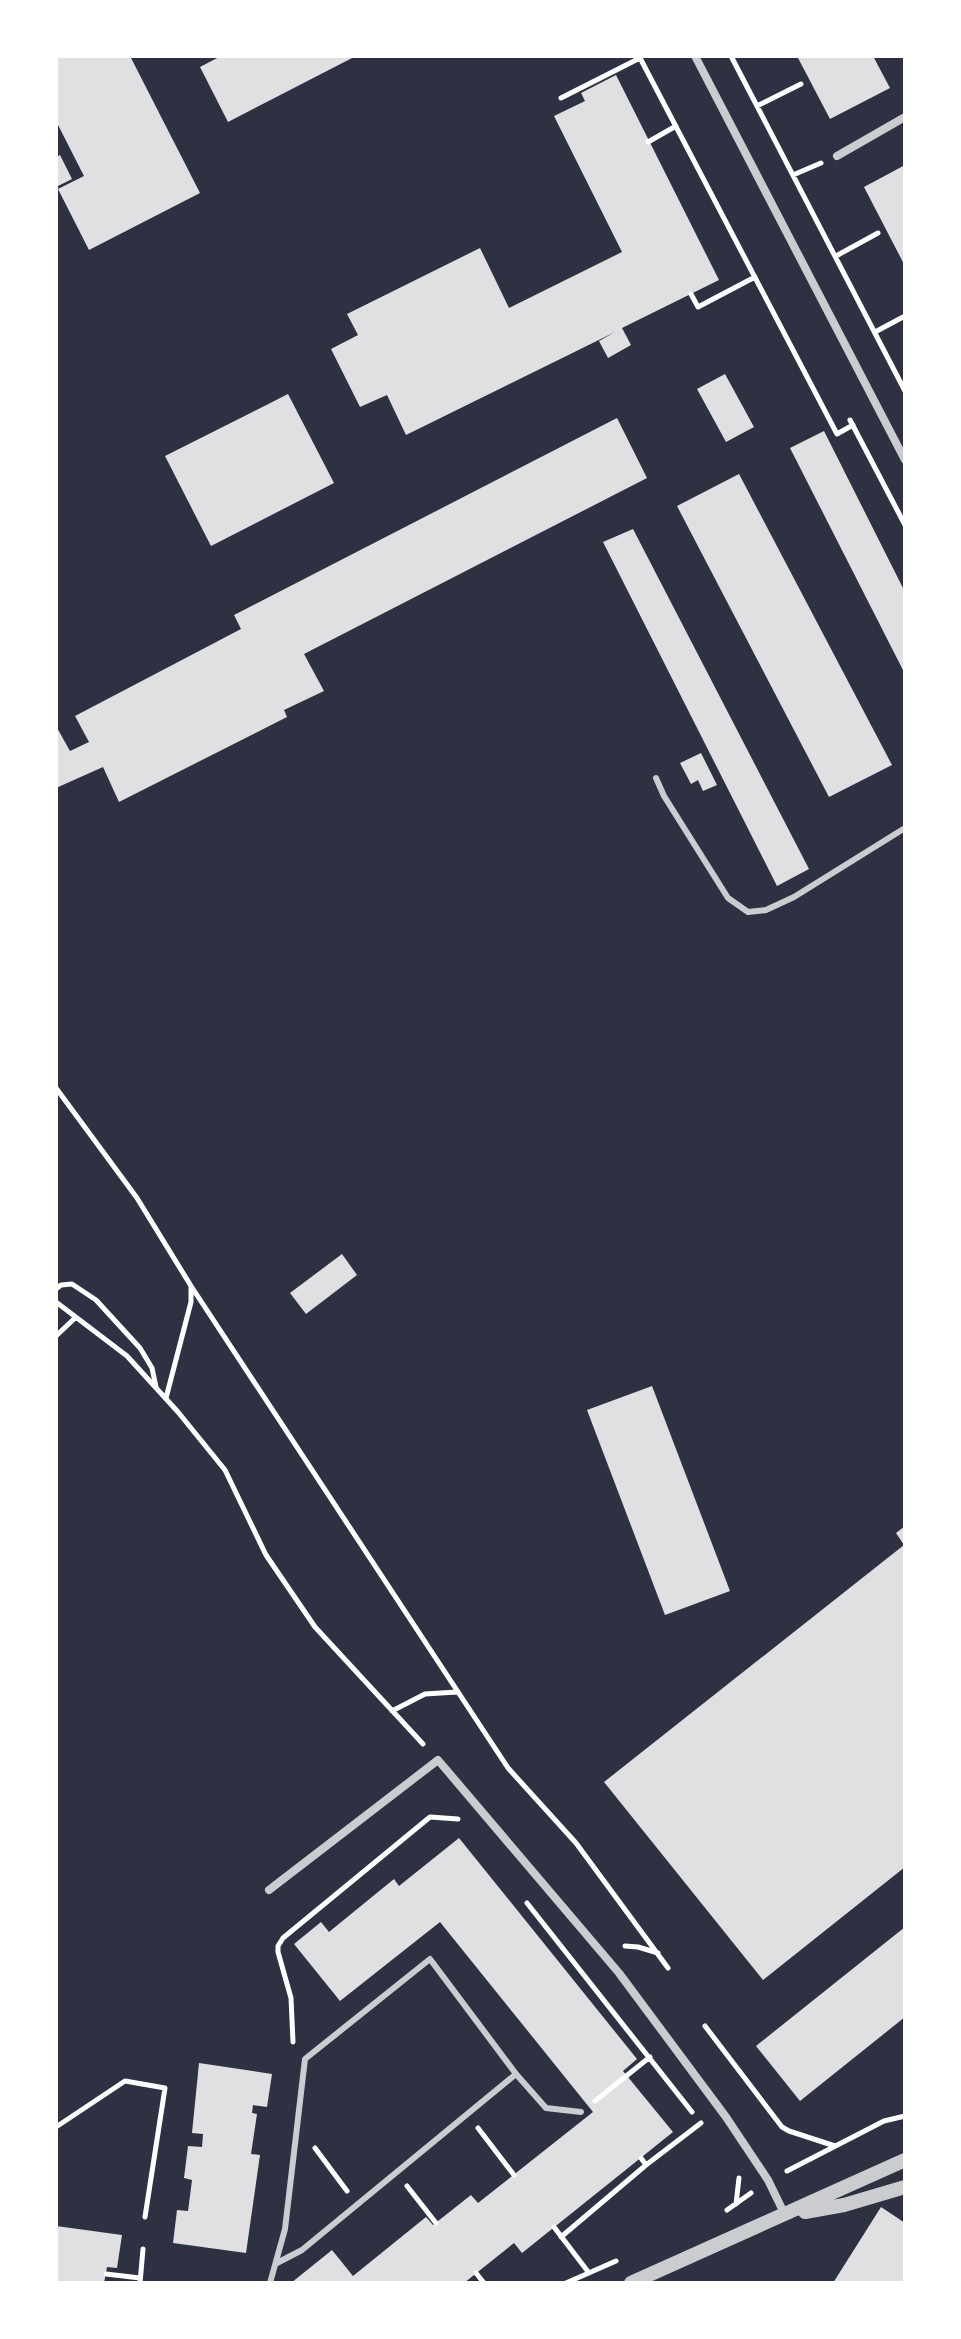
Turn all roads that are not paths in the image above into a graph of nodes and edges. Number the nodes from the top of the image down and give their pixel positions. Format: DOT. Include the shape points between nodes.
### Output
graph roads {
  1 [pos="695,56"];
  2 [pos="905,117"];
  3 [pos="837,156"];
  4 [pos="905,460"];
  5 [pos="656,778"];
  6 [pos="905,828"];
  7 [pos="269,1890"];
  8 [pos="516,2074"];
  9 [pos="581,2112"];
  10 [pos="905,2160"];
  11 [pos="905,2187"];
  12 [pos="785,2215"];
  13 [pos="277,2263"];
  14 [pos="270,2283"];
  15 [pos="631,2283"];
  1 -- 4 [label="street"];
  2 -- 3 [label="street"];
  5 -- 6 [label="lane" via="728,898 748,912 794,897"];
  7 -- 12 [label="street" via="438,1760 619,1973 726,2117"];
  8 -- 9 [label="lane" via="546,2108"];
  8 -- 13 [label="lane" via="302,2250"];
  8 -- 13 [label="lane" via="430,1959 305,2059"];
  10 -- 12 [label="street"];
  11 -- 12 [label="street"];
  12 -- 15 [label="street"];
  13 -- 14 [label="lane"];
}
